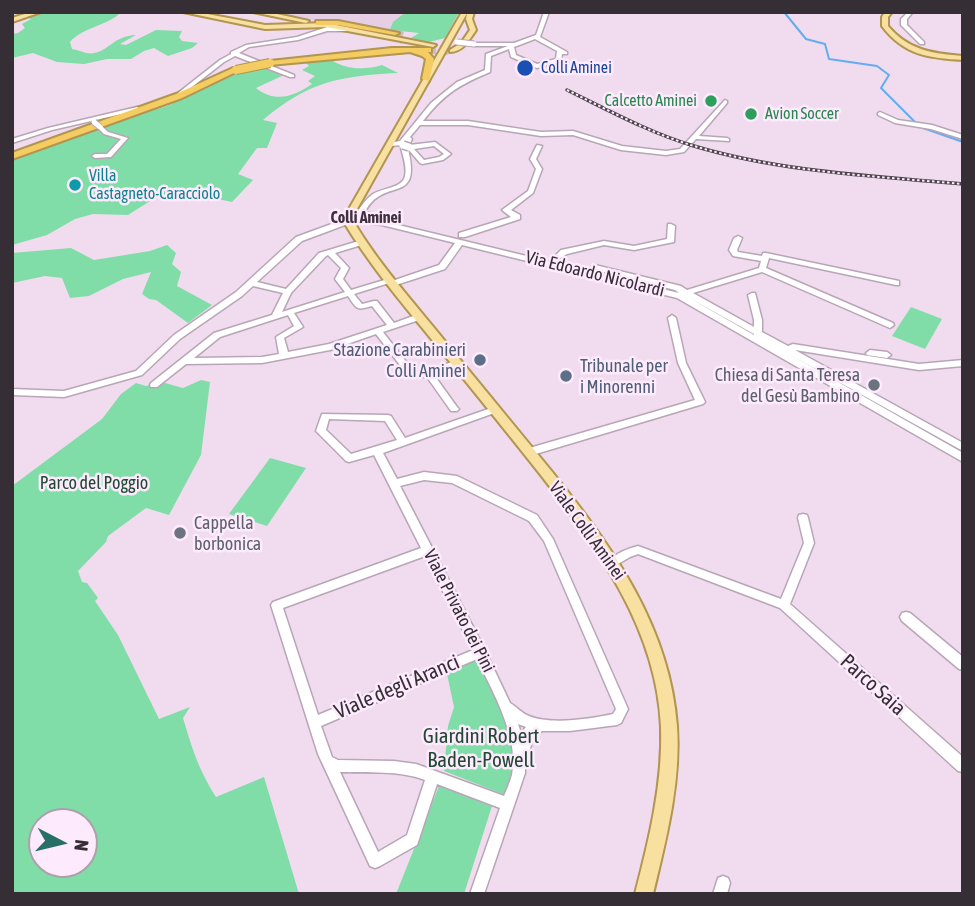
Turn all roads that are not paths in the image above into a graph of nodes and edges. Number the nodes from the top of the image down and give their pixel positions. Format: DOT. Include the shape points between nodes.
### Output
graph roads {
  1 [pos="38,12"];
  2 [pos="256,12"];
  3 [pos="465,12"];
  4 [pos="471,12"];
  5 [pos="547,12"];
  6 [pos="889,12"];
  7 [pos="911,12"];
  8 [pos="190,13"];
  9 [pos="12,20"];
  10 [pos="319,23"];
  11 [pos="346,29"];
  12 [pos="395,33"];
  13 [pos="536,37"];
  14 [pos="404,43"];
  15 [pos="922,43"];
  16 [pos="440,46"];
  17 [pos="511,46"];
  18 [pos="392,50"];
  19 [pos="233,53"];
  20 [pos="357,54"];
  21 [pos="963,58"];
  22 [pos="292,76"];
  23 [pos="426,79"];
  24 [pos="725,102"];
  25 [pos="880,114"];
  26 [pos="514,122"];
  27 [pos="96,123"];
  28 [pos="419,123"];
  29 [pos="500,128"];
  30 [pos="409,134"];
  31 [pos="694,137"];
  32 [pos="963,137"];
  33 [pos="727,140"];
  34 [pos="12,142"];
  35 [pos="403,146"];
  36 [pos="539,146"];
  37 [pos="12,156"];
  38 [pos="95,156"];
  39 [pos="355,217"];
  40 [pos="334,221"];
  41 [pos="671,226"];
  42 [pos="461,238"];
  43 [pos="738,238"];
  44 [pos="299,239"];
  45 [pos="362,242"];
  46 [pos="330,253"];
  47 [pos="557,258"];
  48 [pos="764,259"];
  49 [pos="762,269"];
  50 [pos="392,281"];
  51 [pos="251,283"];
  52 [pos="896,283"];
  53 [pos="288,292"];
  54 [pos="348,293"];
  55 [pos="683,294"];
  56 [pos="752,295"];
  57 [pos="289,311"];
  58 [pos="276,315"];
  59 [pos="419,317"];
  60 [pos="672,318"];
  61 [pos="890,325"];
  62 [pos="392,326"];
  63 [pos="379,331"];
  64 [pos="758,334"];
  65 [pos="767,344"];
  66 [pos="782,352"];
  67 [pos="284,355"];
  68 [pos="887,355"];
  69 [pos="190,359"];
  70 [pos="457,363"];
  71 [pos="963,363"];
  72 [pos="429,374"];
  73 [pos="155,385"];
  74 [pos="12,392"];
  75 [pos="454,409"];
  76 [pos="494,410"];
  77 [pos="403,442"];
  78 [pos="963,448"];
  79 [pos="377,451"];
  80 [pos="529,452"];
  81 [pos="963,458"];
  82 [pos="394,484"];
  83 [pos="803,517"];
  84 [pos="428,551"];
  85 [pos="613,563"];
  86 [pos="784,605"];
  87 [pos="906,617"];
  88 [pos="480,652"];
  89 [pos="963,665"];
  90 [pos="503,700"];
  91 [pos="314,723"];
  92 [pos="542,725"];
  93 [pos="328,762"];
  94 [pos="521,763"];
  95 [pos="963,766"];
  96 [pos="433,776"];
  97 [pos="508,804"];
  98 [pos="477,894"];
  99 [pos="643,894"];
  1 -- 9 [label="main road"];
  2 -- 10 [label="main road"];
  3 -- 16 [label="main road"];
  4 -- 16 [label="main road" via="473,30 463,44"];
  5 -- 13 [label="street"];
  6 -- 21 [label="main road" via="885,26 905,47 924,55"];
  7 -- 15 [label="street" via="904,25"];
  8 -- 11 [label="main road" via="265,27"];
  10 -- 12 [label="highway"];
  10 -- 16 [label="main road"];
  11 -- 16 [label="main road"];
  11 -- 19 [label="street" via="327,29"];
  13 -- 17 [label="street"];
  13 -- 17 [label="street" via="563,52 559,60 537,66 513,56"];
  14 -- 18 [label="highway"];
  16 -- 17 [label="street, bridge" via="457,42"];
  16 -- 18 [label="highway"];
  16 -- 23 [label="main road"];
  17 -- 28 [label="street" via="488,55 488,71 459,83 433,104"];
  18 -- 20 [label="highway"];
  19 -- 22 [label="street"];
  19 -- 27 [label="street" via="180,94"];
  20 -- 23 [label="highway" via="425,54 430,59"];
  20 -- 37 [label="highway, bridge" via="236,70 179,96"];
  23 -- 35 [label="main road"];
  24 -- 31 [label="street"];
  25 -- 32 [label="street"];
  26 -- 29 [label="street"];
  27 -- 34 [label="street"];
  27 -- 38 [label="street" via="106,133 125,138 109,156"];
  28 -- 29 [label="street"];
  28 -- 30 [label="street"];
  29 -- 31 [label="street" via="545,135 573,133 621,148 666,153 682,150"];
  30 -- 35 [label="street"];
  30 -- 39 [label="street" via="404,148 411,169 408,180 370,200"];
  31 -- 33 [label="street"];
  35 -- 35 [label="street" via="422,162 447,155 435,144"];
  35 -- 39 [label="main road"];
  36 -- 42 [label="street" via="533,159 539,169 531,192 506,210 517,217"];
  39 -- 42 [label="street, Via Edoardo Nicolardi"];
  39 -- 44 [label="street"];
  39 -- 45 [label="main road, Viale Colli Aminei"];
  40 -- 44 [label="street"];
  41 -- 47 [label="street" via="671,240 635,248 604,243 564,252"];
  42 -- 47 [label="street, Via Edoardo Nicolardi"];
  42 -- 50 [label="street" via="442,267"];
  42 -- 55 [label="street, Via Edoardo Nicolardi"];
  43 -- 48 [label="street" via="736,254"];
  44 -- 51 [label="street"];
  45 -- 46 [label="street"];
  45 -- 50 [label="main road, Viale Colli Aminei"];
  46 -- 53 [label="street" via="318,259"];
  46 -- 54 [label="street" via="345,268 339,279"];
  47 -- 55 [label="street, Via Edoardo Nicolardi" via="668,284"];
  48 -- 49 [label="street"];
  48 -- 52 [label="street" via="766,255"];
  49 -- 55 [label="street"];
  49 -- 61 [label="street"];
  50 -- 54 [label="street"];
  50 -- 59 [label="main road, Viale Colli Aminei"];
  51 -- 53 [label="street"];
  51 -- 74 [label="street" via="177,337 139,373 64,394"];
  53 -- 58 [label="street"];
  54 -- 57 [label="street"];
  54 -- 62 [label="street" via="360,307 374,303"];
  55 -- 64 [label="street, Via Edoardo Nicolardi"];
  55 -- 65 [label="street, Via Edoardo Nicolardi"];
  56 -- 64 [label="street"];
  57 -- 58 [label="street"];
  57 -- 67 [label="street" via="299,327 280,337"];
  58 -- 69 [label="street" via="217,335"];
  59 -- 62 [label="street"];
  59 -- 70 [label="main road, Viale Colli Aminei"];
  60 -- 80 [label="street" via="682,363 700,402"];
  62 -- 63 [label="street"];
  63 -- 67 [label="street" via="330,347"];
  63 -- 72 [label="street" via="412,375"];
  64 -- 65 [label="street, Via Edoardo Nicolardi"];
  65 -- 66 [label="street, Via Edoardo Nicolardi"];
  65 -- 68 [label="street"];
  66 -- 71 [label="street" via="793,348 919,367"];
  66 -- 78 [label="street, Via Edoardo Nicolardi"];
  66 -- 81 [label="street, Via Edoardo Nicolardi"];
  67 -- 69 [label="street" via="243,362"];
  69 -- 73 [label="street"];
  70 -- 72 [label="street"];
  70 -- 76 [label="main road, Viale Colli Aminei"];
  72 -- 75 [label="street"];
  76 -- 77 [label="street"];
  76 -- 80 [label="main road, Viale Colli Aminei"];
  77 -- 79 [label="street"];
  77 -- 79 [label="street" via="388,418 325,416 321,431 349,458"];
  79 -- 82 [label="street, Viale Privato dei Pini"];
  80 -- 85 [label="main road, Viale Colli Aminei"];
  82 -- 84 [label="street, Viale Privato dei Pini"];
  82 -- 92 [label="street" via="424,476 453,479 533,518 542,527 622,709 617,719 610,721"];
  83 -- 86 [label="street" via="809,543"];
  84 -- 88 [label="street, Viale Privato dei Pini"];
  84 -- 91 [label="street" via="277,605"];
  85 -- 86 [label="street, Parco Saia" via="638,550"];
  85 -- 99 [label="main road, Viale Colli Aminei" via="657,655 668,725 662,813"];
  86 -- 95 [label="street, Parco Saia"];
  87 -- 89 [label="street"];
  88 -- 90 [label="street, Viale Privato dei Pini"];
  88 -- 91 [label="street, Viale degli Aranci"];
  90 -- 92 [label="street" via="523,722"];
  90 -- 94 [label="street, Viale Privato dei Pini"];
  91 -- 93 [label="street"];
  92 -- 94 [label="street" via="527,734"];
  93 -- 96 [label="street" via="394,767"];
  93 -- 96 [label="street" via="375,861 412,840"];
  94 -- 97 [label="street, Viale Privato dei Pini"];
  96 -- 97 [label="street"];
  97 -- 98 [label="street, Viale Privato dei Pini"];
}
